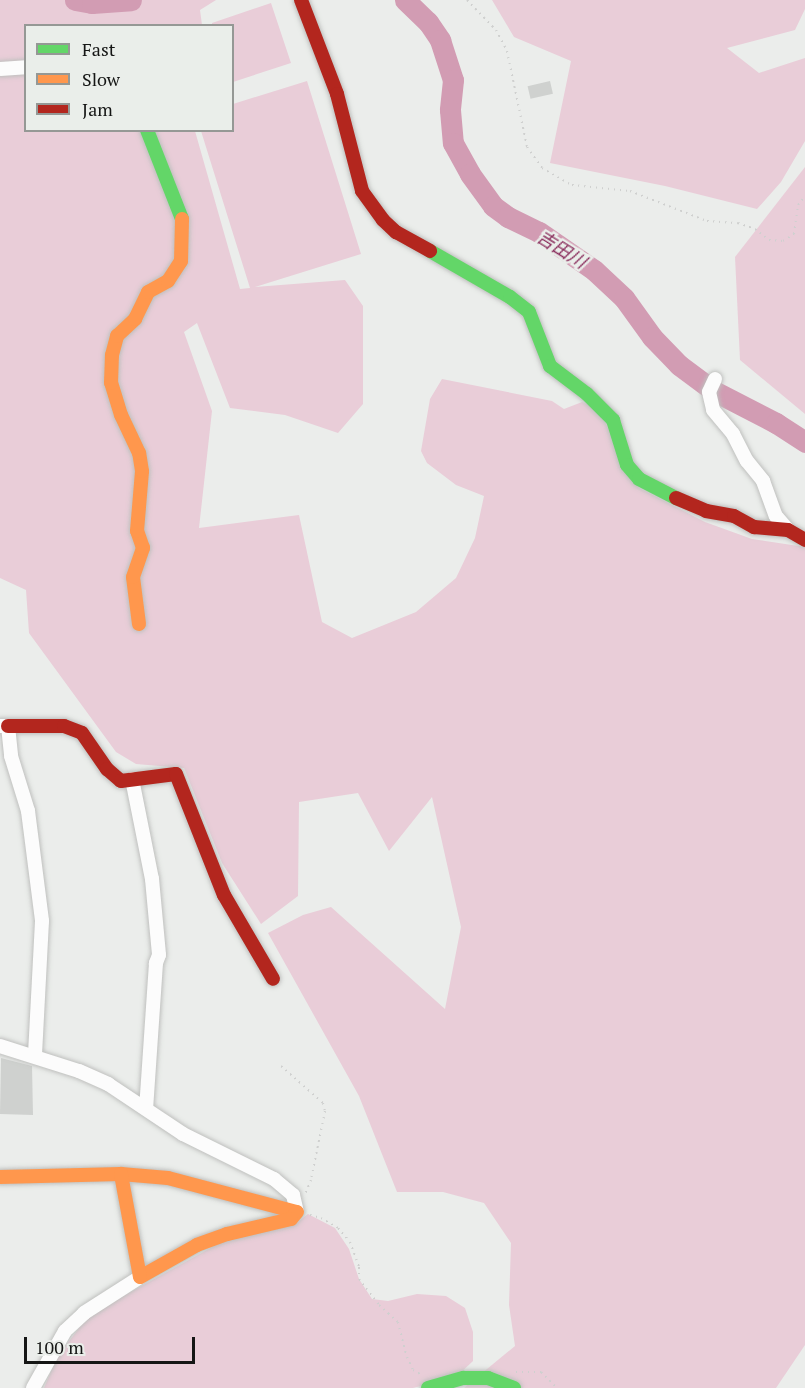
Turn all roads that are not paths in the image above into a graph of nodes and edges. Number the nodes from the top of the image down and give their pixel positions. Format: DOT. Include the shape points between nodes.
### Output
graph roads {
  1 [pos="301,0"];
  2 [pos="24,68"];
  3 [pos="0,69"];
  4 [pos="148,132"];
  5 [pos="715,379"];
  6 [pos="788,530"];
  7 [pos="805,540"];
  8 [pos="139,624"];
  9 [pos="4,726"];
  10 [pos="132,779"];
  11 [pos="273,980"];
  12 [pos="0,1046"];
  13 [pos="35,1056"];
  14 [pos="146,1109"];
  15 [pos="121,1174"];
  16 [pos="0,1178"];
  17 [pos="297,1212"];
  18 [pos="140,1277"];
  19 [pos="428,1384"];
  20 [pos="33,1388"];
  21 [pos="514,1388"];
  1 -- 6 [label="street" via="337,94 362,191 383,220 396,232 510,297 529,312 550,366 613,420 627,465 639,479 706,511 734,516 754,527"];
  2 -- 3 [label="street"];
  4 -- 8 [label="street" via="182,214 181,261 168,281 148,292 135,319 117,336 112,355 111,384 139,453 142,471 137,531 143,548 133,577"];
  5 -- 6 [label="street" via="709,392 713,410 763,481 776,516"];
  6 -- 7 [label="street"];
  9 -- 10 [label="street" via="64,726 82,733 115,778"];
  9 -- 13 [label="street" via="28,811 42,921"];
  10 -- 11 [label="street" via="176,774 224,895"];
  10 -- 14 [label="street" via="152,879 159,955"];
  12 -- 13 [label="street"];
  13 -- 14 [label="street" via="108,1084"];
  14 -- 17 [label="street" via="183,1134 274,1179 293,1195"];
  15 -- 16 [label="street"];
  15 -- 17 [label="street" via="168,1178"];
  15 -- 18 [label="street"];
  17 -- 18 [label="street" via="291,1218 197,1245"];
  18 -- 20 [label="street" via="84,1313 64,1331"];
  19 -- 21 [label="street" via="488,1378"];
}
